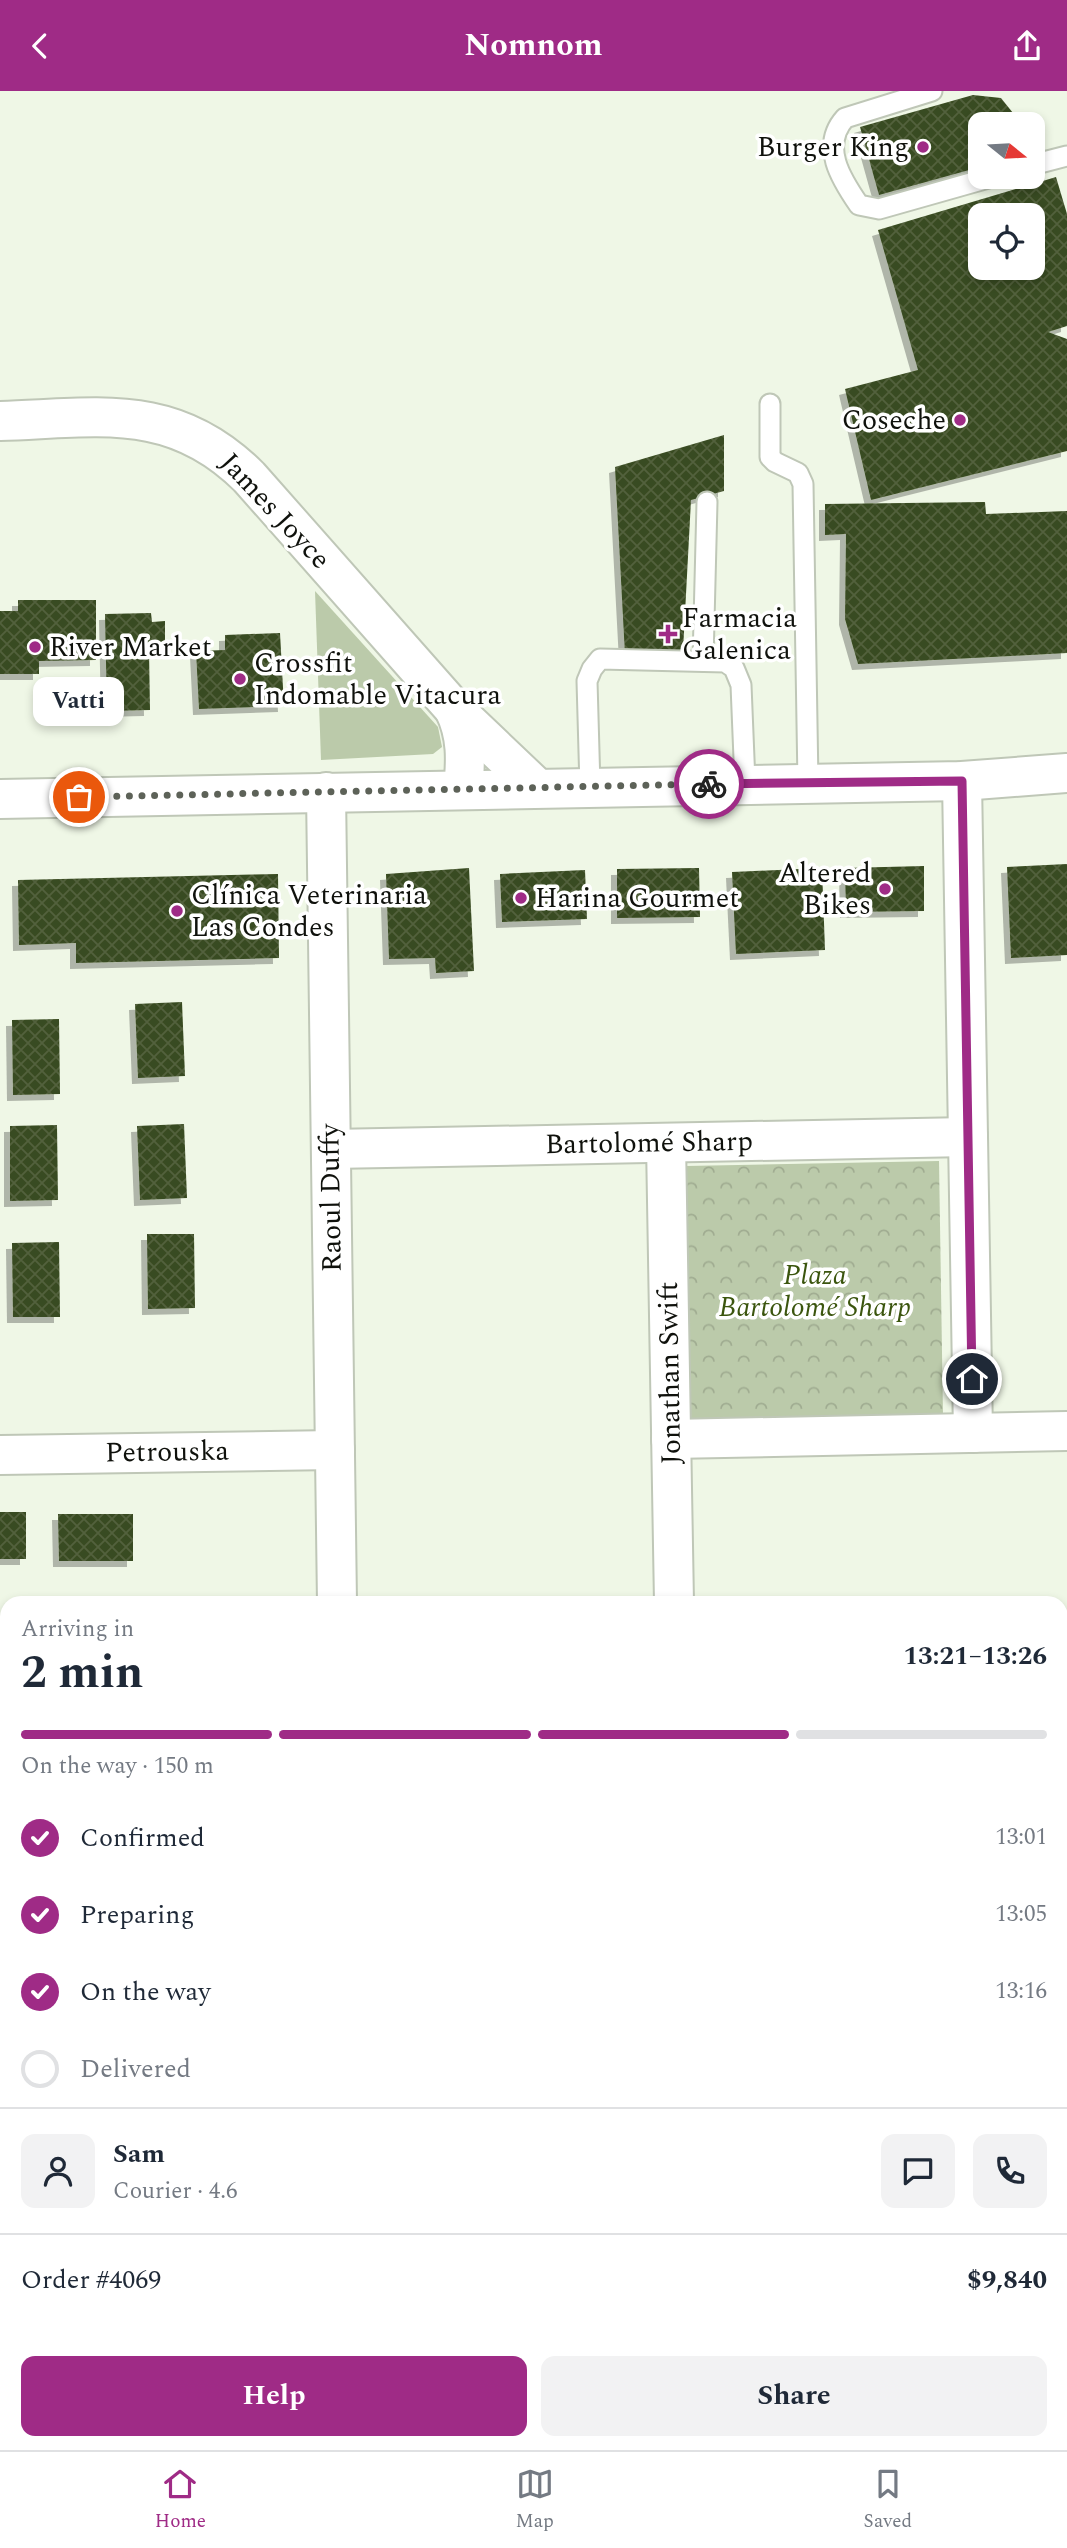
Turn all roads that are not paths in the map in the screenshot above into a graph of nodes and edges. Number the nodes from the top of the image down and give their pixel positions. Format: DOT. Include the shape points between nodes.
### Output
graph roads {
  1 [pos="932,91"];
  2 [pos="1067,156"];
  3 [pos="1045,162"];
  4 [pos="968,184"];
  5 [pos="770,404"];
  6 [pos="0,421"];
  7 [pos="707,502"];
  8 [pos="703,661"];
  9 [pos="454,709"];
  10 [pos="1067,773"];
  11 [pos="962,781"];
  12 [pos="744,783"];
  13 [pos="808,783"];
  14 [pos="590,787"];
  15 [pos="537,788"];
  16 [pos="463,790"];
  17 [pos="326,792"];
  18 [pos="0,799"];
  19 [pos="968,1137"];
  20 [pos="666,1143"];
  21 [pos="331,1149"];
  22 [pos="1067,1431"];
  23 [pos="973,1433"];
  24 [pos="671,1439"];
  25 [pos="335,1450"];
  26 [pos="0,1455"];
  27 [pos="337,1596"];
  28 [pos="674,1596"];
  1 -- 4 [label="lane" via="845,118 837,127 833,151 841,179 859,205 879,209"];
  2 -- 3 [label="lane"];
  5 -- 13 [label="lane" via="770,457 798,473 803,484"];
  6 -- 9 [label="street, James Joyce" via="139,419 187,432 210,444 249,477"];
  7 -- 8 [label="lane"];
  8 -- 12 [label="lane" via="725,662 734,668 741,685"];
  8 -- 14 [label="lane" via="600,659 587,681"];
  9 -- 15 [label="street, James Joyce"];
  9 -- 16 [label="street, James Joyce" via="465,743"];
  10 -- 11 [label="street"];
  11 -- 13 [label="street"];
  11 -- 19 [label="street"];
  12 -- 13 [label="street"];
  12 -- 14 [label="street"];
  14 -- 15 [label="street"];
  15 -- 16 [label="street"];
  16 -- 17 [label="street"];
  17 -- 18 [label="street"];
  17 -- 21 [label="street, Raoul Duffy"];
  19 -- 20 [label="street, Bartolomé Sharp"];
  19 -- 23 [label="street"];
  20 -- 21 [label="street, Bartolomé Sharp"];
  20 -- 24 [label="street, Jonathan Swift"];
  21 -- 25 [label="street, Raoul Duffy"];
  22 -- 23 [label="street"];
  23 -- 24 [label="street"];
  24 -- 28 [label="street, Jonathan Swift"];
  25 -- 26 [label="street, Petrouska"];
  25 -- 27 [label="street, Raoul Duffy"];
}
